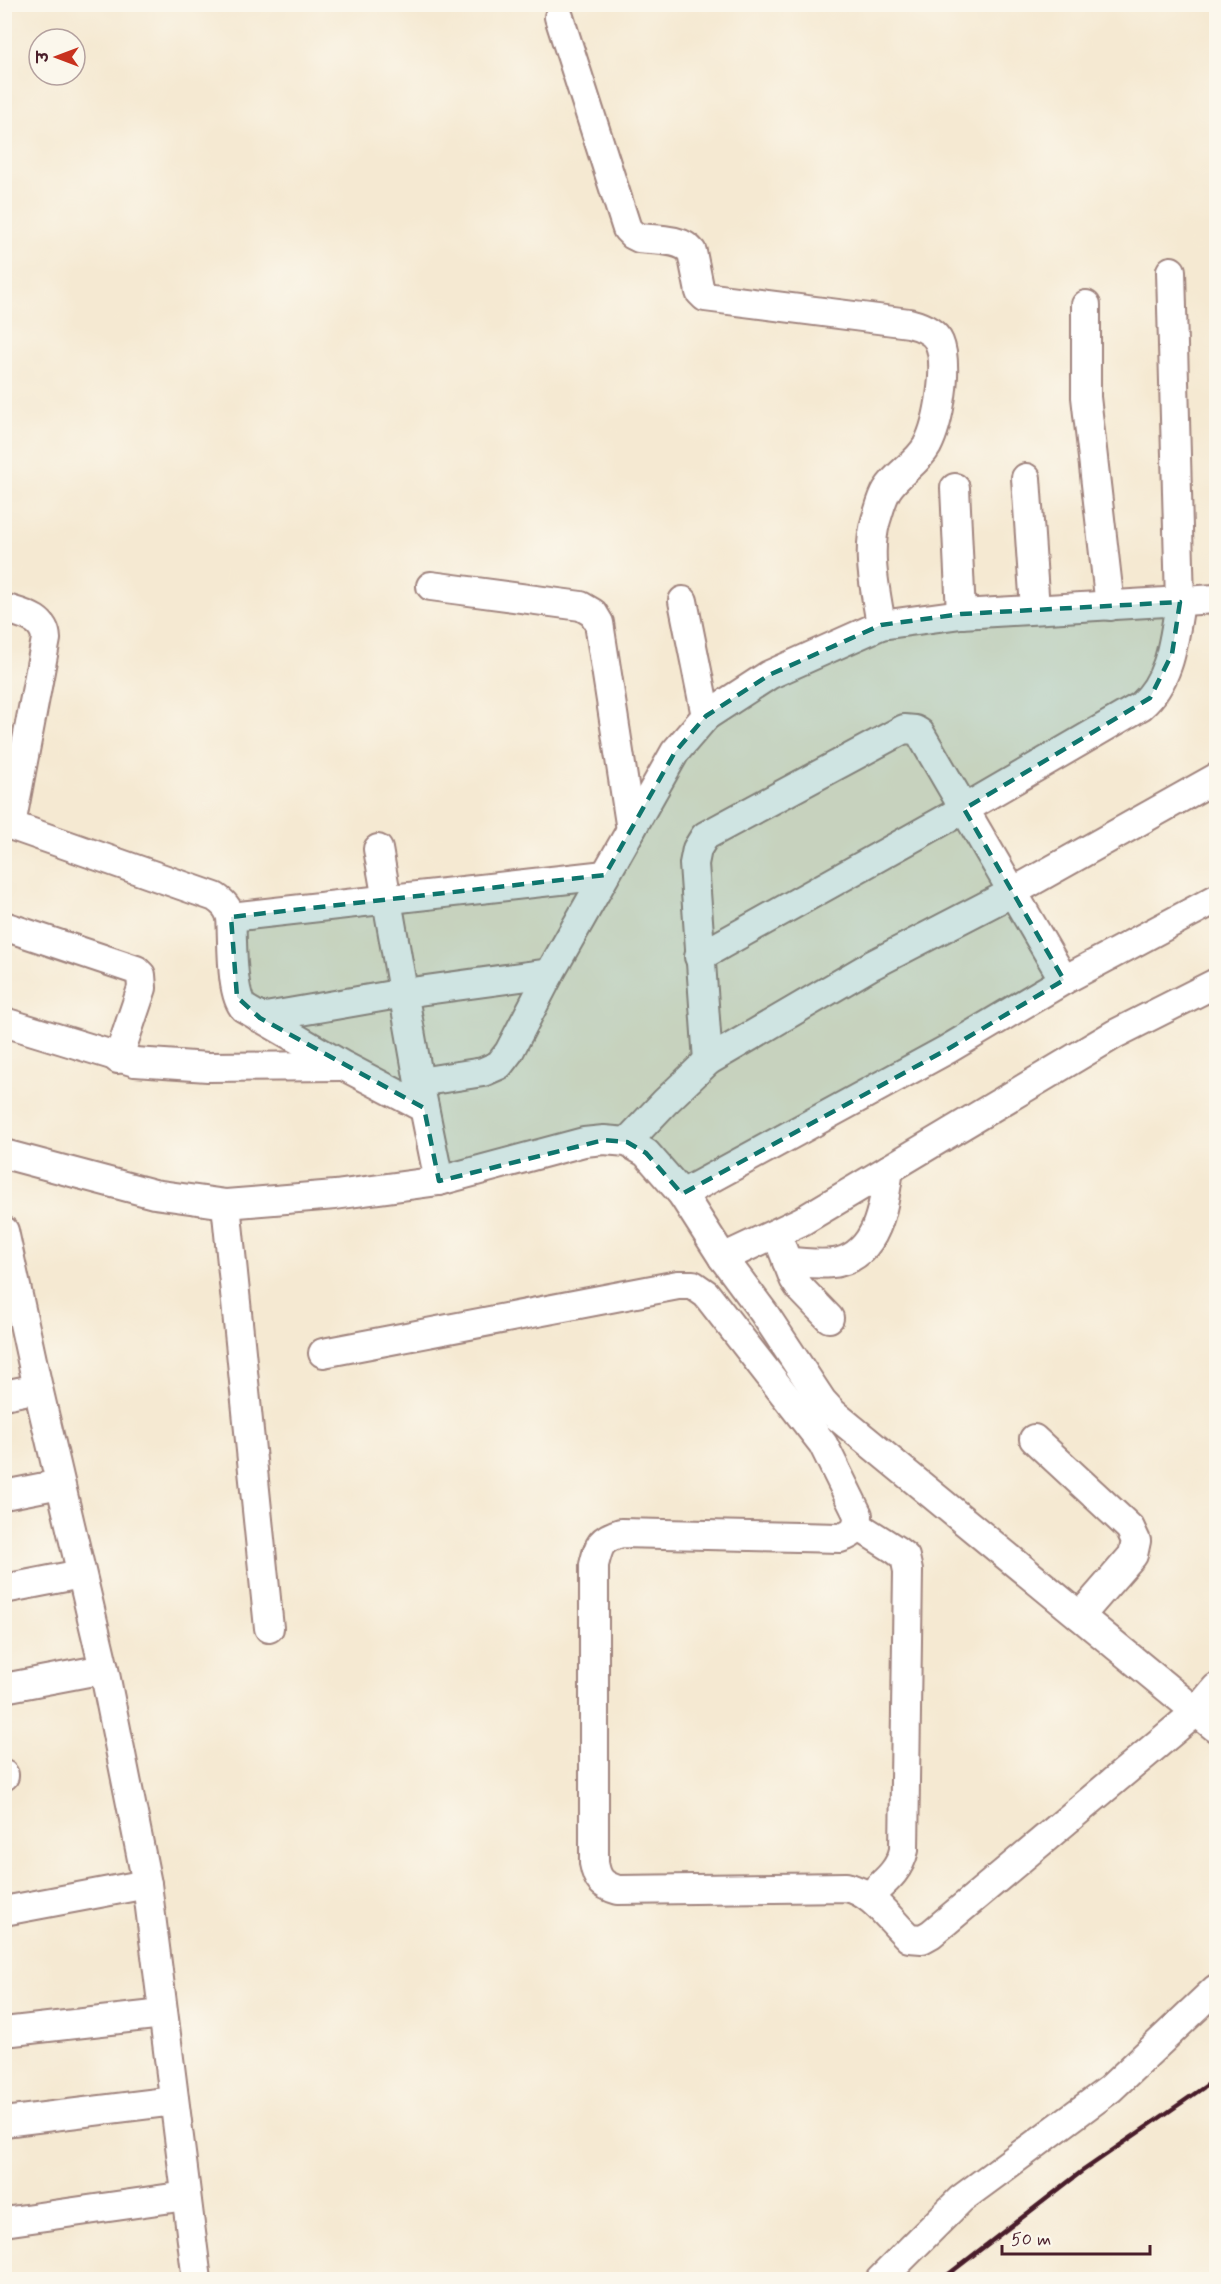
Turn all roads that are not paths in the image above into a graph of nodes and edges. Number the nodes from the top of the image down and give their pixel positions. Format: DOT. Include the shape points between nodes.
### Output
graph roads {
  1 [pos="559,16"];
  2 [pos="1171,271"];
  3 [pos="1086,305"];
  4 [pos="1026,478"];
  5 [pos="955,488"];
  6 [pos="431,586"];
  7 [pos="1216,599"];
  8 [pos="683,601"];
  9 [pos="1180,602"];
  10 [pos="1110,606"];
  11 [pos="4,608"];
  12 [pos="1035,609"];
  13 [pos="962,614"];
  14 [pos="881,625"];
  15 [pos="706,716"];
  16 [pos="1216,778"];
  17 [pos="964,809"];
  18 [pos="8,824"];
  19 [pos="631,830"];
  20 [pos="378,849"];
  21 [pos="605,875"];
  22 [pos="1011,893"];
  23 [pos="1216,898"];
  24 [pos="387,900"];
  25 [pos="231,917"];
  26 [pos="4,926"];
  27 [pos="699,957"];
  28 [pos="550,973"];
  29 [pos="1064,980"];
  30 [pos="1216,983"];
  31 [pos="404,993"];
  32 [pos="260,1018"];
  33 [pos="4,1022"];
  34 [pos="118,1059"];
  35 [pos="708,1061"];
  36 [pos="344,1066"];
  37 [pos="421,1095"];
  38 [pos="627,1142"];
  39 [pos="4,1154"];
  40 [pos="436,1165"];
  41 [pos="889,1169"];
  42 [pos="682,1194"];
  43 [pos="225,1204"];
  44 [pos="4,1231"];
  45 [pos="777,1234"];
  46 [pos="723,1258"];
  47 [pos="787,1262"];
  48 [pos="11,1296"];
  49 [pos="830,1317"];
  50 [pos="323,1353"];
  51 [pos="38,1388"];
  52 [pos="4,1395"];
  53 [pos="1034,1439"];
  54 [pos="60,1484"];
  55 [pos="4,1495"];
  56 [pos="858,1526"];
  57 [pos="81,1574"];
  58 [pos="4,1589"];
  59 [pos="1080,1616"];
  60 [pos="269,1628"];
  61 [pos="104,1669"];
  62 [pos="4,1688"];
  63 [pos="1216,1688"];
  64 [pos="1206,1720"];
  65 [pos="147,1884"];
  66 [pos="868,1897"];
  67 [pos="4,1911"];
  68 [pos="1216,1989"];
  69 [pos="163,2014"];
  70 [pos="4,2032"];
  71 [pos="174,2100"];
  72 [pos="4,2122"];
  73 [pos="186,2196"];
  74 [pos="4,2222"];
  75 [pos="197,2280"];
  76 [pos="880,2280"];
  1 -- 14 [label="street" via="627,229 639,238 688,247 700,292 705,297 909,323 921,326 939,341 943,374 928,444 887,490 876,522 872,558"];
  2 -- 9 [label="street"];
  3 -- 10 [label="street" via="1086,397"];
  4 -- 12 [label="street"];
  5 -- 13 [label="street"];
  6 -- 19 [label="street" via="581,606 592,613 599,623"];
  7 -- 9 [label="street"];
  8 -- 15 [label="street"];
  9 -- 10 [label="street"];
  9 -- 17 [label="street" via="1172,654 1159,687 1141,706"];
  10 -- 12 [label="street"];
  11 -- 18 [label="street" via="31,617 46,632"];
  12 -- 13 [label="street"];
  13 -- 14 [label="street"];
  14 -- 15 [label="street" via="769,675"];
  15 -- 19 [label="street" via="675,752"];
  16 -- 22 [label="street"];
  17 -- 22 [label="street"];
  17 -- 27 [label="street"];
  17 -- 27 [label="street" via="920,733 904,729 705,836 694,864"];
  18 -- 25 [label="street" via="215,897 228,908"];
  19 -- 21 [label="street"];
  20 -- 24 [label="street"];
  21 -- 24 [label="street"];
  21 -- 28 [label="street"];
  22 -- 29 [label="street"];
  22 -- 35 [label="street" via="872,965"];
  23 -- 29 [label="street"];
  24 -- 25 [label="street"];
  24 -- 31 [label="street"];
  25 -- 32 [label="street" via="237,997 244,1008"];
  26 -- 34 [label="street" via="136,970 141,975 142,988"];
  27 -- 35 [label="street"];
  28 -- 31 [label="street"];
  28 -- 37 [label="street" via="499,1065"];
  29 -- 42 [label="street" via="948,1049"];
  30 -- 41 [label="street" via="1115,1034"];
  31 -- 32 [label="street"];
  31 -- 37 [label="street"];
  32 -- 36 [label="street"];
  33 -- 34 [label="street"];
  34 -- 36 [label="street" via="208,1067"];
  35 -- 38 [label="street"];
  36 -- 37 [label="street"];
  37 -- 40 [label="street"];
  38 -- 40 [label="street" via="584,1142"];
  38 -- 42 [label="street" via="646,1154"];
  39 -- 43 [label="street" via="154,1194"];
  40 -- 43 [label="street" via="335,1195"];
  41 -- 45 [label="street"];
  41 -- 47 [label="street" via="879,1220 857,1252 828,1263"];
  42 -- 46 [label="street"];
  43 -- 60 [label="street"];
  44 -- 48 [label="street"];
  45 -- 46 [label="street"];
  45 -- 47 [label="street"];
  46 -- 59 [label="street" via="833,1413"];
  47 -- 49 [label="street" via="800,1288"];
  48 -- 51 [label="street"];
  50 -- 56 [label="street" via="693,1286 706,1294 823,1444 858,1515"];
  51 -- 52 [label="street"];
  51 -- 54 [label="street"];
  53 -- 59 [label="street" via="1130,1528 1136,1541 1133,1555"];
  54 -- 55 [label="street"];
  54 -- 57 [label="street"];
  56 -- 66 [label="street" via="904,1557 908,1571 904,1850 894,1874"];
  56 -- 66 [label="street" via="852,1534 840,1538 621,1533 607,1537 598,1547 594,1565 594,1863 596,1877 604,1886 618,1890 846,1887"];
  57 -- 58 [label="street"];
  57 -- 61 [label="street"];
  59 -- 64 [label="street"];
  61 -- 62 [label="street"];
  61 -- 65 [label="street"];
  63 -- 64 [label="street"];
  64 -- 66 [label="street" via="922,1939 909,1938"];
  65 -- 67 [label="street"];
  65 -- 69 [label="street"];
  68 -- 76 [label="street" via="1110,2089 955,2205"];
  69 -- 70 [label="street"];
  69 -- 71 [label="street"];
  71 -- 72 [label="street"];
  71 -- 73 [label="street"];
  73 -- 74 [label="street"];
  73 -- 75 [label="street"];
}
